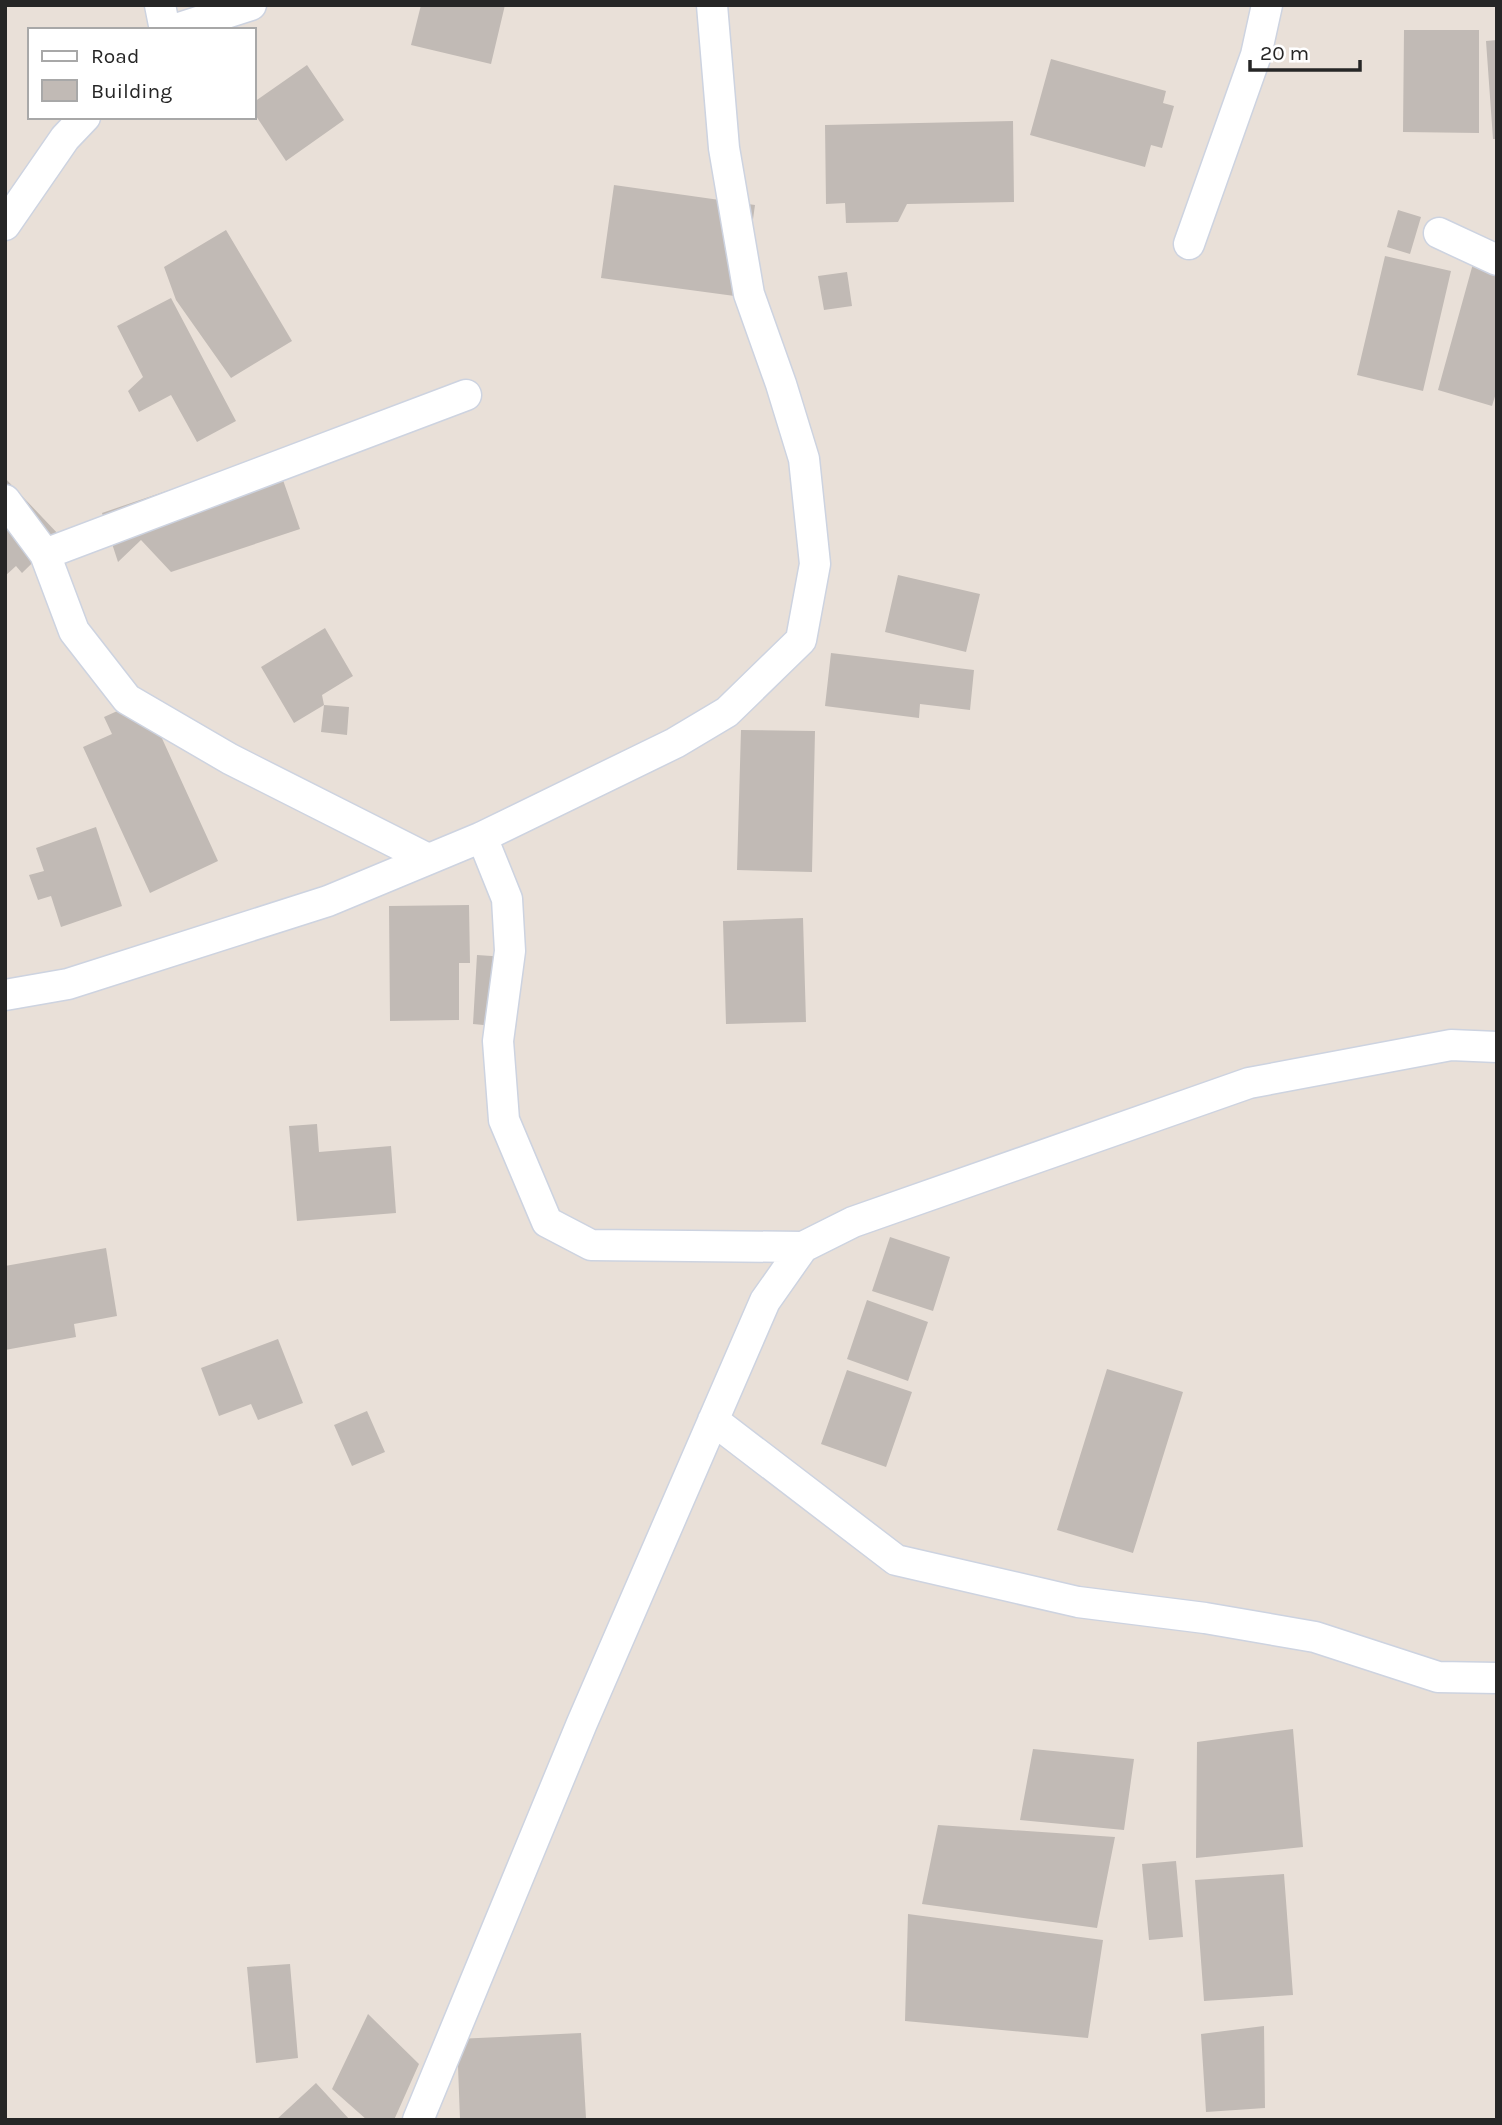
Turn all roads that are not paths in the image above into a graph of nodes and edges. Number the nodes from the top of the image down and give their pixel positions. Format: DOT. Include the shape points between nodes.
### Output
graph roads {
  1 [pos="160,5"];
  2 [pos="251,5"];
  3 [pos="712,5"];
  4 [pos="1267,5"];
  5 [pos="165,28"];
  6 [pos="179,28"];
  7 [pos="83,119"];
  8 [pos="5,225"];
  9 [pos="1439,233"];
  10 [pos="1189,244"];
  11 [pos="1497,260"];
  12 [pos="466,395"];
  13 [pos="5,500"];
  14 [pos="45,554"];
  15 [pos="482,836"];
  16 [pos="428,859"];
  17 [pos="5,995"];
  18 [pos="1497,1047"];
  19 [pos="803,1247"];
  20 [pos="713,1420"];
  21 [pos="1497,1678"];
  22 [pos="418,2120"];
  1 -- 5 [label="street"];
  2 -- 6 [label="street"];
  3 -- 15 [label="street" via="724,148 749,294 804,460 815,564 801,640 727,712 675,743"];
  4 -- 10 [label="street" via="1256,55"];
  7 -- 8 [label="street"];
  9 -- 11 [label="street"];
  12 -- 14 [label="street"];
  13 -- 14 [label="street"];
  14 -- 16 [label="street" via="74,631 127,699 230,759"];
  15 -- 16 [label="street"];
  15 -- 19 [label="street" via="507,899 510,951 499,1041 504,1120 547,1222 591,1245"];
  16 -- 17 [label="street" via="315,905 68,984"];
  18 -- 19 [label="street" via="1451,1045 1249,1083 853,1222"];
  19 -- 20 [label="street" via="765,1301"];
  20 -- 21 [label="street" via="896,1560 1078,1602 1315,1637 1438,1677"];
  20 -- 22 [label="street"];
}
